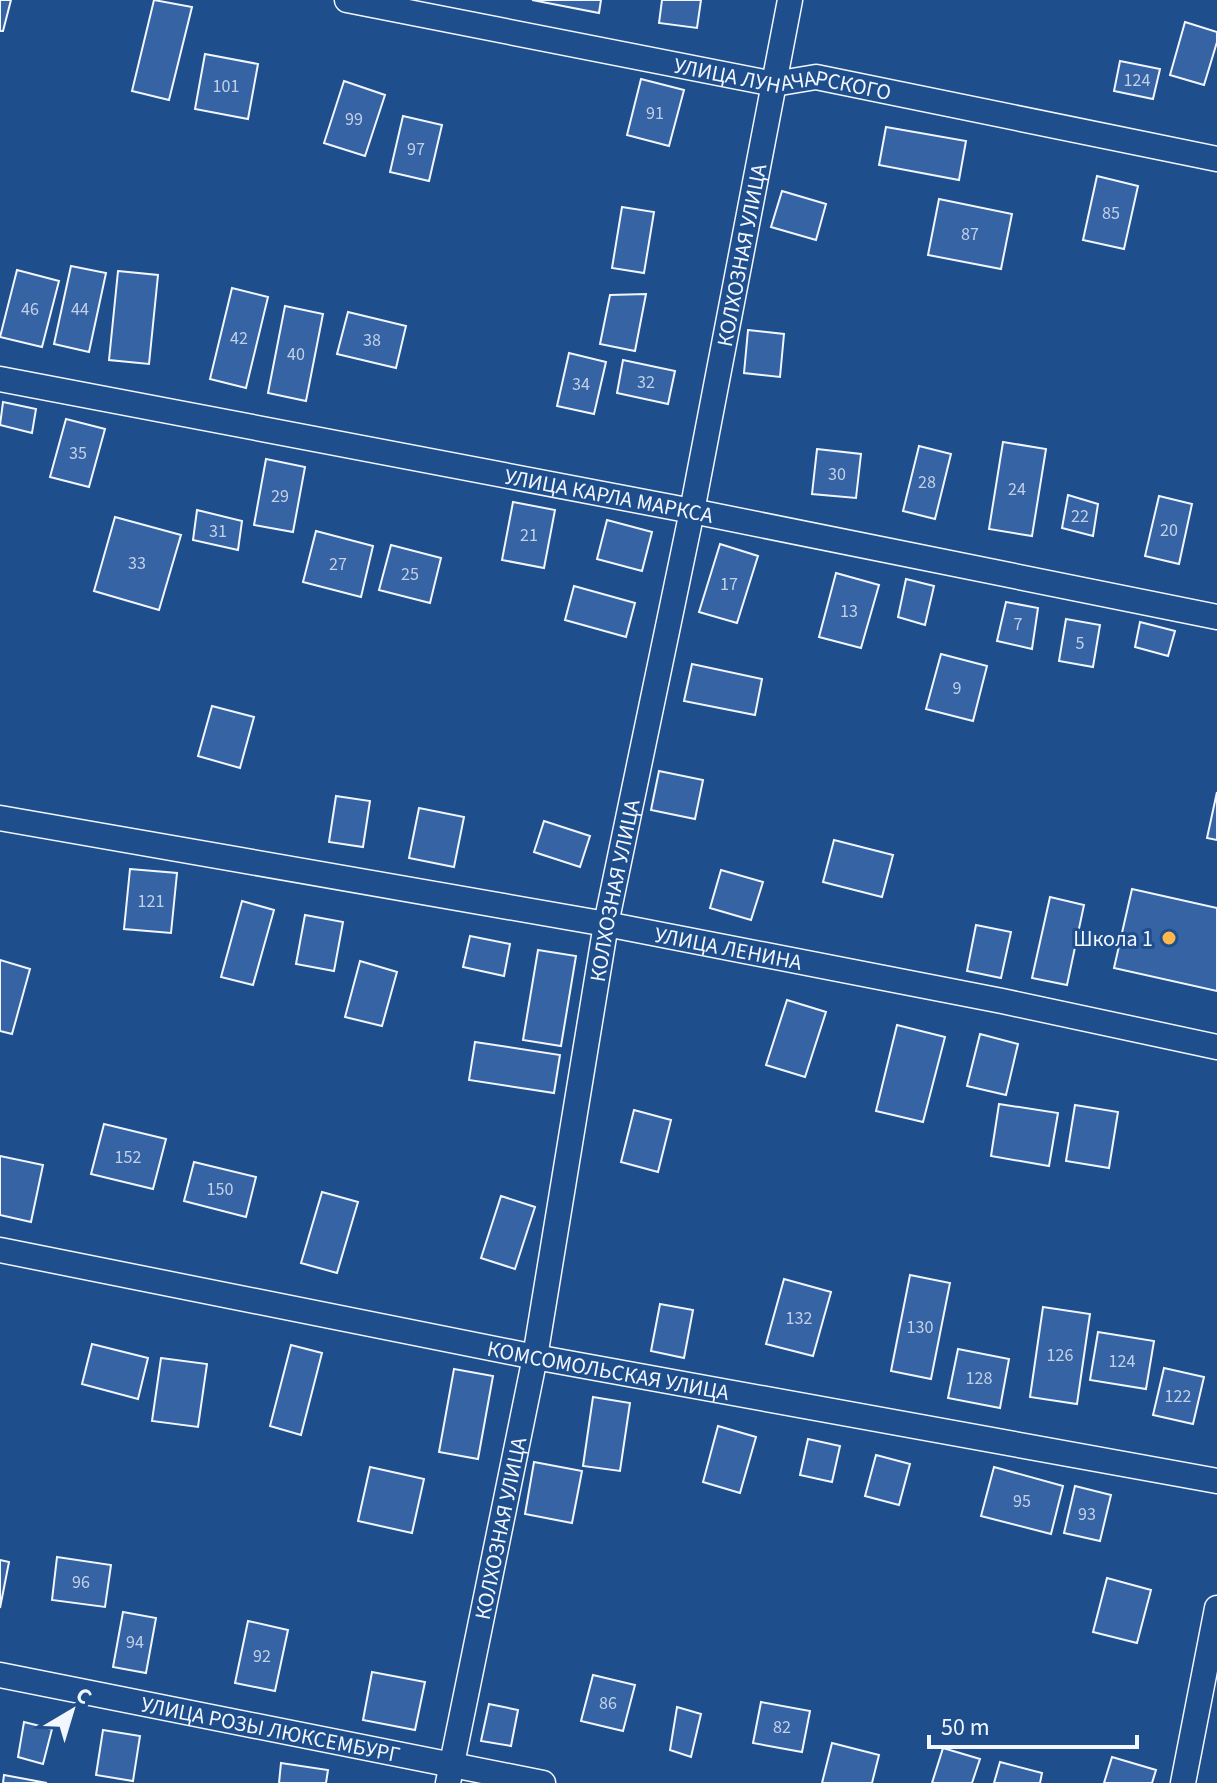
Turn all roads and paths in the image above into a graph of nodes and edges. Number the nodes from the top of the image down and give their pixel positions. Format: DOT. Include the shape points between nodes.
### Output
graph roads {
  1 [pos="347,0"];
  2 [pos="790,0"];
  3 [pos="774,84"];
  4 [pos="1217,159"];
  5 [pos="0,379"];
  6 [pos="692,511"];
  7 [pos="1217,617"];
  8 [pos="0,818"];
  9 [pos="606,924"];
  10 [pos="1217,1047"];
  11 [pos="0,1250"];
  12 [pos="535,1357"];
  13 [pos="1217,1481"];
  14 [pos="1217,1608"];
  15 [pos="0,1675"];
  16 [pos="450,1774"];
  17 [pos="543,1783"];
  18 [pos="1183,1783"];
  1 -- 3 [label="street, УЛИЦА ЛУНАЧАРСКОГО"];
  2 -- 3 [label="street, КОЛХОЗНАЯ УЛИЦА"];
  3 -- 4 [label="street, УЛИЦА ЛУНАЧАРСКОГО" via="816,77"];
  3 -- 6 [label="street, КОЛХОЗНАЯ УЛИЦА"];
  5 -- 6 [label="street, УЛИЦА КАРЛА МАРКСА"];
  6 -- 7 [label="street, УЛИЦА КАРЛА МАРКСА"];
  6 -- 9 [label="street, КОЛХОЗНАЯ УЛИЦА"];
  8 -- 9 [label="street, УЛИЦА ЛЕНИНА"];
  9 -- 10 [label="street, УЛИЦА ЛЕНИНА"];
  9 -- 12 [label="street, КОЛХОЗНАЯ УЛИЦА"];
  11 -- 12 [label="street, КОМСОМОЛЬСКАЯ УЛИЦА"];
  12 -- 13 [label="street, КОМСОМОЛЬСКАЯ УЛИЦА"];
  12 -- 16 [label="street, КОЛХОЗНАЯ УЛИЦА"];
  14 -- 18 [label="street"];
  15 -- 16 [label="street, УЛИЦА РОЗЫ ЛЮКСЕМБУРГ"];
  16 -- 17 [label="street, УЛИЦА РОЗЫ ЛЮКСЕМБУРГ"];
}
